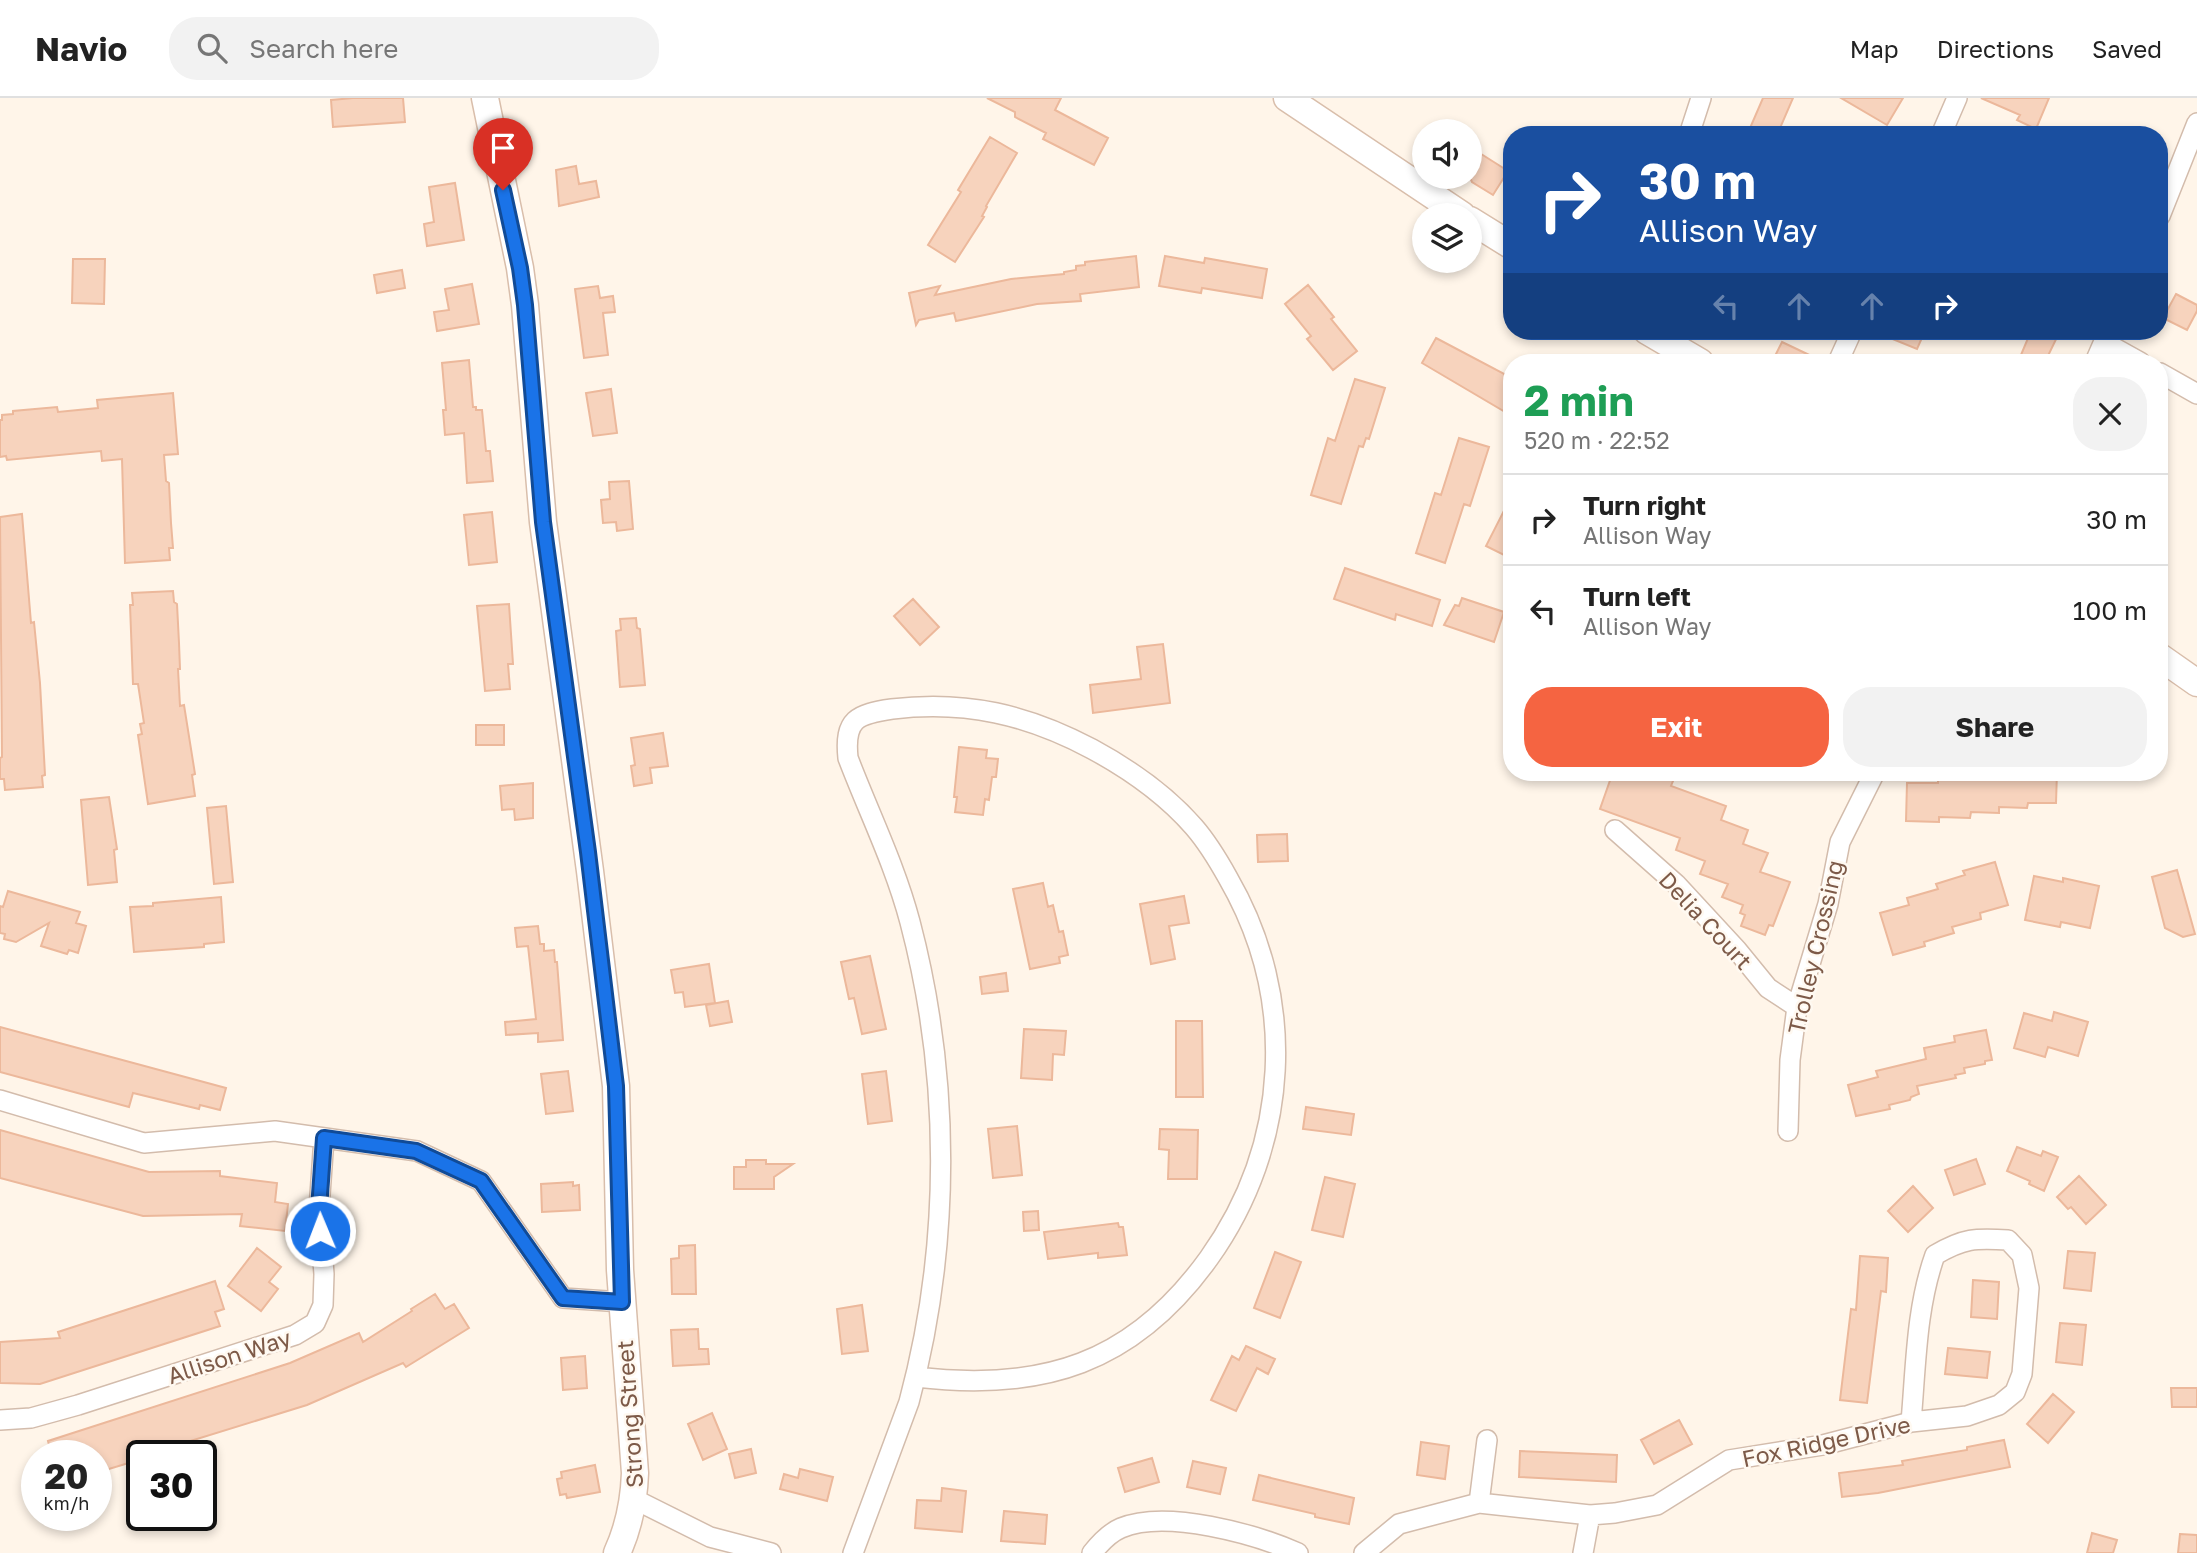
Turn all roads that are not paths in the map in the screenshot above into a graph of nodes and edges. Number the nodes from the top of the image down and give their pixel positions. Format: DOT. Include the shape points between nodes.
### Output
graph roads {
  1 [pos="485,98"];
  2 [pos="1287,98"];
  3 [pos="1701,98"];
  4 [pos="1957,98"];
  5 [pos="2197,123"];
  6 [pos="1692,126"];
  7 [pos="1945,126"];
  8 [pos="2168,196"];
  9 [pos="1444,203"];
  10 [pos="1482,227"];
  11 [pos="1503,240"];
  12 [pos="1662,340"];
  13 [pos="2111,340"];
  14 [pos="1686,354"];
  15 [pos="2130,354"];
  16 [pos="2168,378"];
  17 [pos="2197,394"];
  18 [pos="2168,663"];
  19 [pos="2197,683"];
  20 [pos="1870,781"];
  21 [pos="1615,830"];
  22 [pos="1797,1007"];
  23 [pos="0,1100"];
  24 [pos="1788,1131"];
  25 [pos="324,1138"];
  26 [pos="622,1302"];
  27 [pos="916,1377"];
  28 [pos="0,1420"];
  29 [pos="1911,1422"];
  30 [pos="1487,1440"];
  31 [pos="634,1499"];
  32 [pos="1479,1503"];
  33 [pos="1590,1515"];
  34 [pos="617,1553"];
  35 [pos="771,1553"];
  36 [pos="853,1553"];
  37 [pos="1092,1553"];
  38 [pos="1298,1553"];
  39 [pos="1364,1553"];
  40 [pos="1583,1553"];
  1 -- 26 [label="street, Strong Street" via="525,305 544,534 616,1086"];
  2 -- 9 [label="street"];
  3 -- 6 [label="street"];
  4 -- 7 [label="street"];
  5 -- 8 [label="street"];
  10 -- 11 [label="street"];
  12 -- 14 [label="street"];
  13 -- 15 [label="street"];
  16 -- 17 [label="street"];
  18 -- 19 [label="street"];
  20 -- 22 [label="street, Trolley Crossing" via="1839,842 1828,904"];
  21 -- 22 [label="street, Delia Court" via="1676,884 1768,988"];
  22 -- 24 [label="street, Trolley Crossing"];
  23 -- 25 [label="street" via="144,1143 275,1131"];
  25 -- 26 [label="street" via="416,1151 481,1181 563,1298"];
  25 -- 28 [label="street, Allison Way" via="319,1209 323,1305 315,1323 295,1335 78,1405 31,1418"];
  26 -- 31 [label="street, Strong Street"];
  27 -- 27 [label="street" via="993,1382 1066,1369 1100,1357 1157,1317 1199,1272 1241,1206 1265,1138 1276,1079 1272,997 1262,952 1239,897 1194,827 1113,760 1072,738 1001,712 965,707 867,713 851,724 846,738 848,758 910,921 934,1046 939,1203 933,1278"];
  27 -- 36 [label="street"];
  29 -- 29 [label="street, Fox Ridge Drive" via="1921,1307 1936,1255 1959,1241 2008,1240 2022,1255 2029,1288 2022,1374 2015,1392 1999,1405 1966,1416"];
  29 -- 33 [label="street, Fox Ridge Drive" via="1823,1445 1729,1460 1657,1505"];
  30 -- 32 [label="street"];
  31 -- 34 [label="street"];
  31 -- 35 [label="street, Strong Street" via="710,1537"];
  32 -- 33 [label="street, Fox Ridge Drive"];
  32 -- 39 [label="street, Fox Ridge Drive" via="1399,1524"];
  33 -- 40 [label="street"];
  37 -- 38 [label="street" via="1123,1527 1160,1521 1267,1539"];
}
